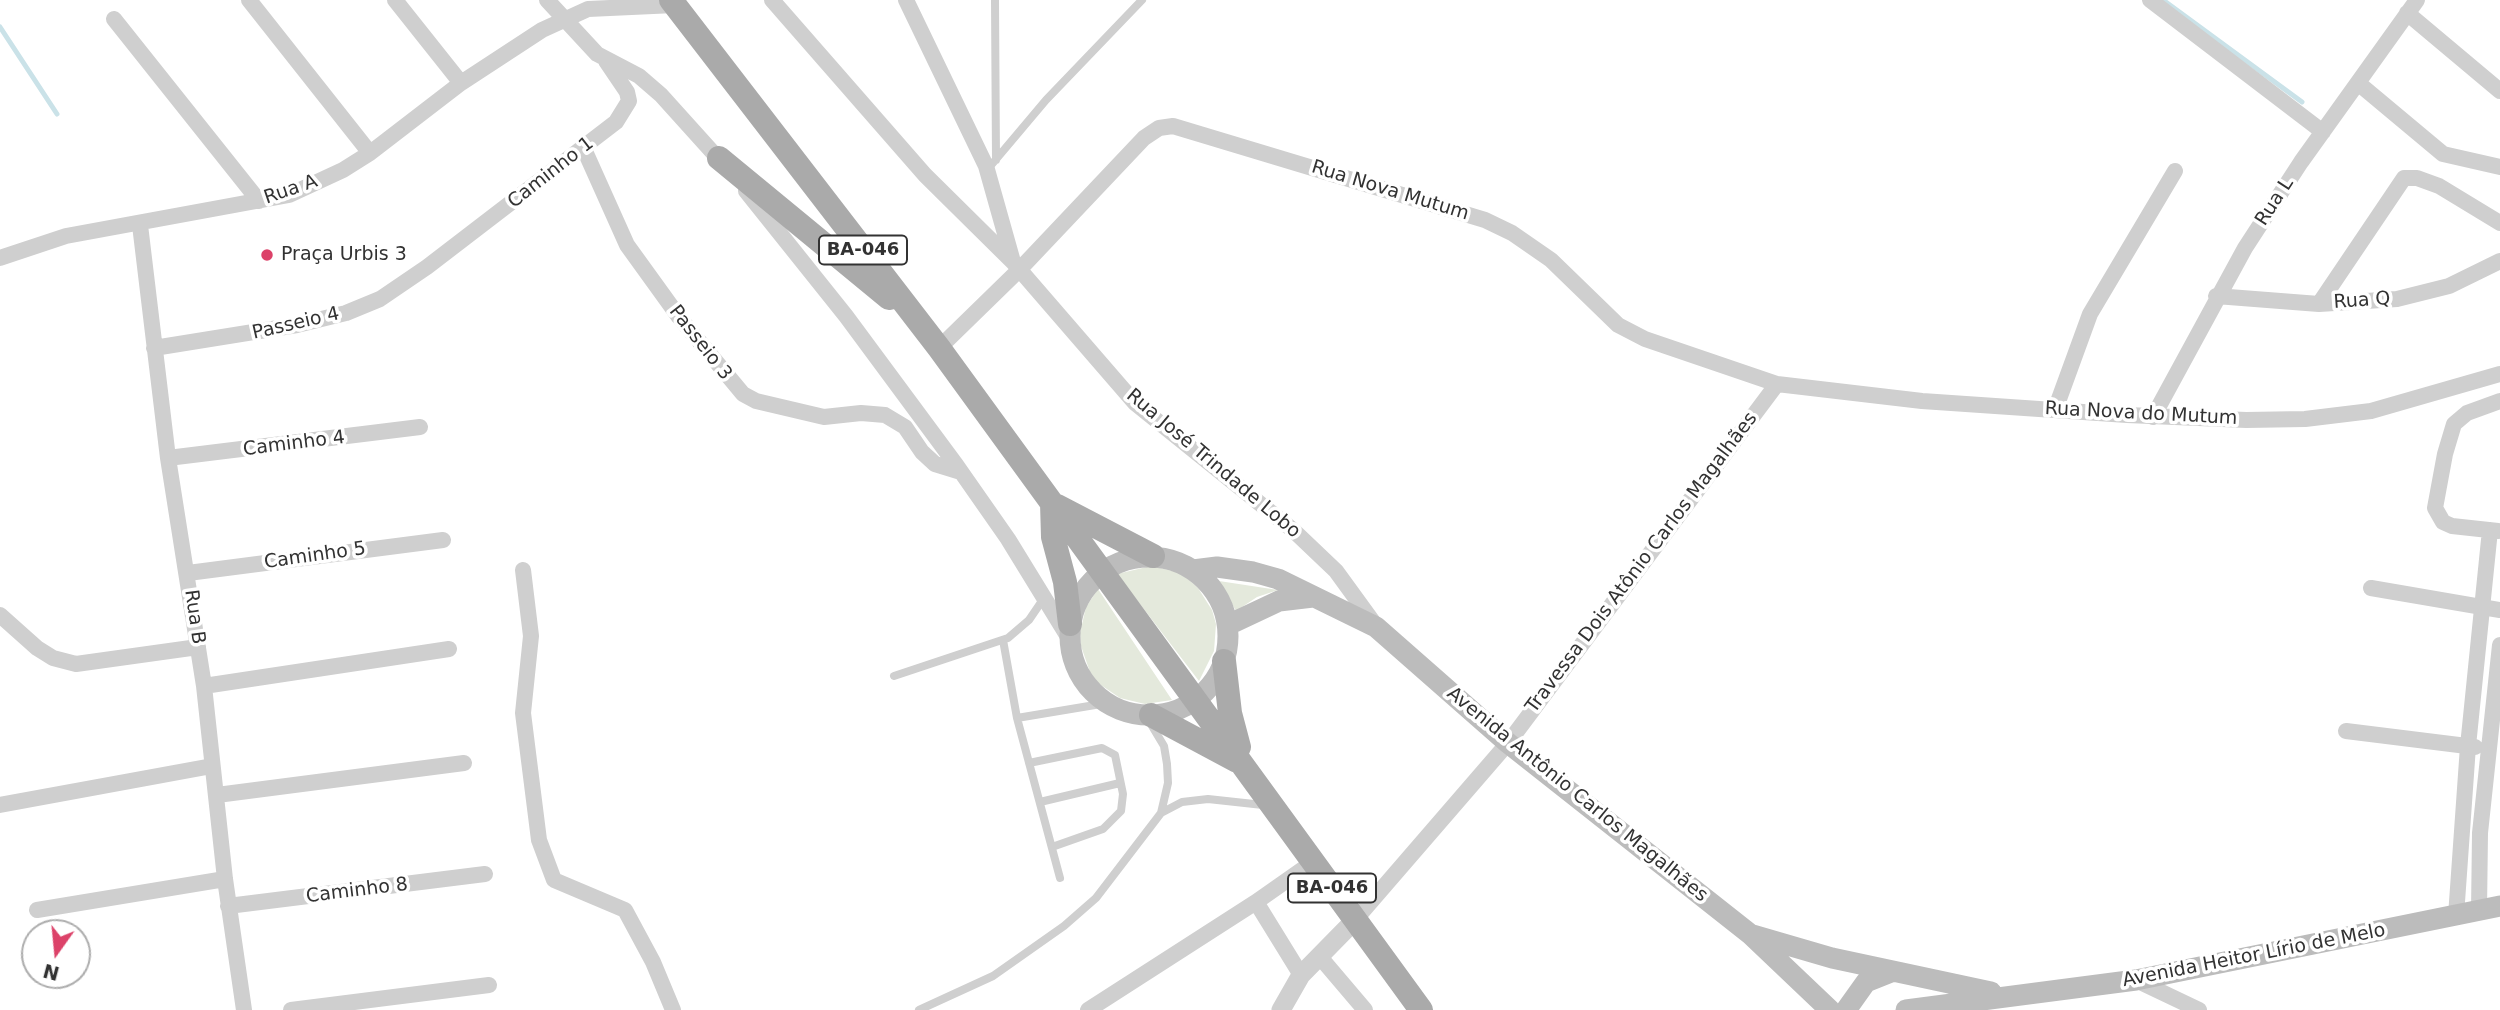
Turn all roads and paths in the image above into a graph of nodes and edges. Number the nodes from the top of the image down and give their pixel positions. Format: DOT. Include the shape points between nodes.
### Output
graph roads {
  1 [pos="249,0"];
  2 [pos="396,0"];
  3 [pos="772,0"];
  4 [pos="906,0"];
  5 [pos="995,0"];
  6 [pos="1142,0"];
  7 [pos="2150,0"];
  8 [pos="673,2"];
  9 [pos="2412,6"];
  10 [pos="556,8"];
  11 [pos="114,19"];
  12 [pos="605,59"];
  13 [pos="461,83"];
  14 [pos="2358,83"];
  15 [pos="2500,91"];
  16 [pos="2323,132"];
  17 [pos="583,149"];
  18 [pos="370,153"];
  19 [pos="719,158"];
  20 [pos="992,165"];
  21 [pos="2500,167"];
  22 [pos="2175,171"];
  23 [pos="259,201"];
  24 [pos="2500,223"];
  25 [pos="140,225"];
  26 [pos="0,258"];
  27 [pos="2500,261"];
  28 [pos="1017,266"];
  29 [pos="427,267"];
  30 [pos="2217,296"];
  31 [pos="2319,304"];
  32 [pos="919,322"];
  33 [pos="154,348"];
  34 [pos="939,348"];
  35 [pos="2500,374"];
  36 [pos="1777,384"];
  37 [pos="2500,401"];
  38 [pos="2054,410"];
  39 [pos="2152,417"];
  40 [pos="420,428"];
  41 [pos="168,458"];
  42 [pos="961,472"];
  43 [pos="1052,503"];
  44 [pos="2495,531"];
  45 [pos="443,540"];
  46 [pos="1153,556"];
  47 [pos="523,570"];
  48 [pos="1194,570"];
  49 [pos="1100,572"];
  50 [pos="188,573"];
  51 [pos="2371,588"];
  52 [pos="1313,597"];
  53 [pos="1044,598"];
  54 [pos="2482,607"];
  55 [pos="2500,610"];
  56 [pos="0,615"];
  57 [pos="1228,625"];
  58 [pos="1376,627"];
  59 [pos="1070,632"];
  60 [pos="1003,640"];
  61 [pos="2500,645"];
  62 [pos="198,647"];
  63 [pos="449,649"];
  64 [pos="1224,661"];
  65 [pos="894,676"];
  66 [pos="204,686"];
  67 [pos="1198,699"];
  68 [pos="1107,703"];
  69 [pos="1147,715"];
  70 [pos="1017,718"];
  71 [pos="2346,731"];
  72 [pos="1508,743"];
  73 [pos="2468,746"];
  74 [pos="2489,748"];
  75 [pos="464,763"];
  76 [pos="1029,763"];
  77 [pos="1243,764"];
  78 [pos="212,766"];
  79 [pos="1121,783"];
  80 [pos="217,795"];
  81 [pos="1040,802"];
  82 [pos="0,805"];
  83 [pos="1273,807"];
  84 [pos="1161,813"];
  85 [pos="2480,833"];
  86 [pos="2460,834"];
  87 [pos="1052,847"];
  88 [pos="1313,862"];
  89 [pos="485,874"];
  90 [pos="1060,878"];
  91 [pos="225,879"];
  92 [pos="1256,902"];
  93 [pos="228,906"];
  94 [pos="2500,906"];
  95 [pos="37,910"];
  96 [pos="2479,911"];
  97 [pos="2456,916"];
  98 [pos="1355,920"];
  99 [pos="1750,934"];
  100 [pos="1320,957"];
  101 [pos="1891,972"];
  102 [pos="1301,975"];
  103 [pos="2136,980"];
  104 [pos="489,985"];
  105 [pos="2007,995"];
  106 [pos="244,1010"];
  107 [pos="291,1010"];
  108 [pos="673,1010"];
  109 [pos="919,1010"];
  110 [pos="1088,1010"];
  111 [pos="1281,1010"];
  112 [pos="1365,1010"];
  113 [pos="1421,1010"];
  114 [pos="1830,1010"];
  115 [pos="1846,1010"];
  116 [pos="1908,1010"];
  117 [pos="2199,1010"];
  1 -- 18 [label="street"];
  2 -- 13 [label="street"];
  3 -- 28 [label="street, Rua José Trindade Lobo" via="925,174"];
  4 -- 20 [label="street"];
  5 -- 20 [label="lane"];
  6 -- 20 [label="lane" via="1046,100"];
  7 -- 16 [label="street"];
  8 -- 10 [label="street"];
  8 -- 32 [label="main road, BA-046 / BA-046"];
  9 -- 14 [label="street, Rua L"];
  9 -- 15 [label="street"];
  10 -- 12 [label="street"];
  10 -- 13 [label="street, Rua A" via="542,30"];
  11 -- 23 [label="street"];
  12 -- 17 [label="street, Caminho 1" via="628,101 616,122"];
  12 -- 19 [label="street" via="639,76"];
  13 -- 18 [label="street, Rua A"];
  14 -- 16 [label="street, Rua L"];
  14 -- 21 [label="street" via="2443,154"];
  16 -- 30 [label="street, Rua L"];
  17 -- 29 [label="street, Caminho 1"];
  17 -- 42 [label="street, Passeio 3" via="627,245 743,394 824,417 885,415 905,427 935,464"];
  18 -- 23 [label="street, Rua A" via="289,195"];
  19 -- 32 [label="main road"];
  19 -- 42 [label="street" via="846,316"];
  20 -- 28 [label="street"];
  22 -- 38 [label="street" via="2090,314"];
  23 -- 25 [label="street, Rua A"];
  24 -- 31 [label="street" via="2439,186 2404,178"];
  25 -- 26 [label="street, Rua A" via="66,236"];
  25 -- 33 [label="street, Rua B"];
  27 -- 31 [label="street, Rua Q" via="2431,292"];
  28 -- 34 [label="street, Rua Nova Mutum"];
  28 -- 36 [label="street, Rua Nova Mutum" via="1144,138 1158,128 1173,126 1485,220 1551,260 1618,324 1645,339"];
  28 -- 58 [label="street, Rua José Trindade Lobo" via="1135,402 1302,539 1336,571"];
  29 -- 33 [label="street, Passeio 4" via="380,299 346,313 242,336"];
  30 -- 31 [label="street, Rua Q"];
  30 -- 39 [label="street, Rua L"];
  32 -- 34 [label="main road, BA-046 / BA-046"];
  33 -- 41 [label="street, Rua B"];
  34 -- 43 [label="main road, BA-046 / BA-046"];
  35 -- 39 [label="street, Rua Nova do Mutum" via="2402,404 2344,415 2246,420"];
  36 -- 38 [label="street, Rua Nova do Mutum"];
  36 -- 72 [label="street, Travessa Dois Atônio Carlos Magalhães"];
  37 -- 44 [label="street" via="2467,413 2454,424 2435,508 2443,522"];
  38 -- 39 [label="street, Rua Nova do Mutum"];
  40 -- 41 [label="street, Caminho 4"];
  41 -- 50 [label="street, Rua B"];
  42 -- 53 [label="street"];
  43 -- 46 [label="main road"];
  43 -- 49 [label="main road, BA-046 / BA-046"];
  43 -- 59 [label="main road" via="1053,537 1065,582"];
  44 -- 54 [label="street"];
  45 -- 50 [label="street, Caminho 5"];
  46 -- 48 [label="main road"];
  46 -- 49 [label="main road" via="1125,560"];
  47 -- 108 [label="street" via="531,636 523,713 539,840 554,880 625,910"];
  48 -- 52 [label="main road, Avenida Antônio Carlos Magalhães" via="1244,569 1278,579"];
  48 -- 57 [label="main road" via="1222,604"];
  49 -- 59 [label="main road" via="1076,604"];
  49 -- 67 [label="main road, BA-046 / BA-046"];
  50 -- 62 [label="street, Rua B"];
  51 -- 54 [label="street"];
  52 -- 57 [label="main road" via="1271,603"];
  52 -- 58 [label="main road, Avenida Antônio Carlos Magalhães"];
  53 -- 59 [label="street"];
  53 -- 60 [label="lane" via="1029,620"];
  54 -- 55 [label="street"];
  54 -- 73 [label="street"];
  56 -- 62 [label="street" via="37,648 76,664"];
  57 -- 64 [label="main road"];
  58 -- 72 [label="main road, Avenida Antônio Carlos Magalhães"];
  59 -- 68 [label="main road" via="1076,669"];
  60 -- 65 [label="lane"];
  60 -- 70 [label="lane"];
  61 -- 74 [label="street"];
  62 -- 66 [label="street, Rua B"];
  63 -- 66 [label="street"];
  64 -- 67 [label="main road" via="1217,679"];
  64 -- 77 [label="main road" via="1230,713"];
  66 -- 78 [label="street, Rua B"];
  67 -- 69 [label="main road" via="1176,711"];
  67 -- 77 [label="main road, BA-046 / BA-046"];
  68 -- 69 [label="main road" via="1128,713"];
  68 -- 70 [label="lane"];
  69 -- 77 [label="main road"];
  69 -- 84 [label="lane" via="1164,746 1167,764"];
  70 -- 76 [label="lane"];
  71 -- 73 [label="street"];
  72 -- 98 [label="street, Travessa Dois Atônio Carlos Magalhães"];
  72 -- 99 [label="main road, Avenida Antônio Carlos Magalhães"];
  73 -- 74 [label="street"];
  73 -- 86 [label="street"];
  74 -- 85 [label="street"];
  75 -- 80 [label="street"];
  76 -- 79 [label="lane" via="1110,749"];
  76 -- 81 [label="lane"];
  77 -- 83 [label="main road, BA-046 / BA-046"];
  78 -- 80 [label="street, Rua B"];
  78 -- 82 [label="street"];
  79 -- 81 [label="lane"];
  79 -- 87 [label="lane" via="1121,811 1109,825"];
  80 -- 91 [label="street, Rua B"];
  81 -- 87 [label="lane"];
  83 -- 84 [label="lane" via="1208,799 1182,802"];
  83 -- 88 [label="main road, BA-046 / BA-046"];
  84 -- 109 [label="lane" via="1096,898 1064,926 993,976"];
  85 -- 86 [label="street"];
  85 -- 96 [label="street"];
  86 -- 97 [label="street"];
  87 -- 90 [label="lane"];
  88 -- 92 [label="street"];
  88 -- 98 [label="main road, BA-046 / BA-046"];
  89 -- 93 [label="street, Caminho 8"];
  91 -- 93 [label="street, Rua B"];
  91 -- 95 [label="street"];
  92 -- 102 [label="street"];
  92 -- 110 [label="street"];
  93 -- 106 [label="street, Rua B"];
  94 -- 96 [label="main road, Avenida Heitor Lírio de Melo"];
  96 -- 97 [label="main road, Avenida Heitor Lírio de Melo"];
  97 -- 103 [label="main road, Avenida Heitor Lírio de Melo"];
  98 -- 100 [label="street"];
  98 -- 113 [label="main road, BA-046 / BA-046"];
  99 -- 101 [label="main road, Avenida Heitor Lírio de Melo"];
  99 -- 114 [label="main road, Avenida Antônio Carlos Magalhães"];
  100 -- 102 [label="street"];
  100 -- 112 [label="street"];
  101 -- 105 [label="main road, Avenida Heitor Lírio de Melo"];
  101 -- 115 [label="main road" via="1866,982"];
  102 -- 111 [label="street"];
  103 -- 105 [label="main road, Avenida Heitor Lírio de Melo"];
  103 -- 117 [label="street"];
  104 -- 107 [label="street"];
  105 -- 116 [label="main road, Avenida Heitor Lírio de Melo"];
}
